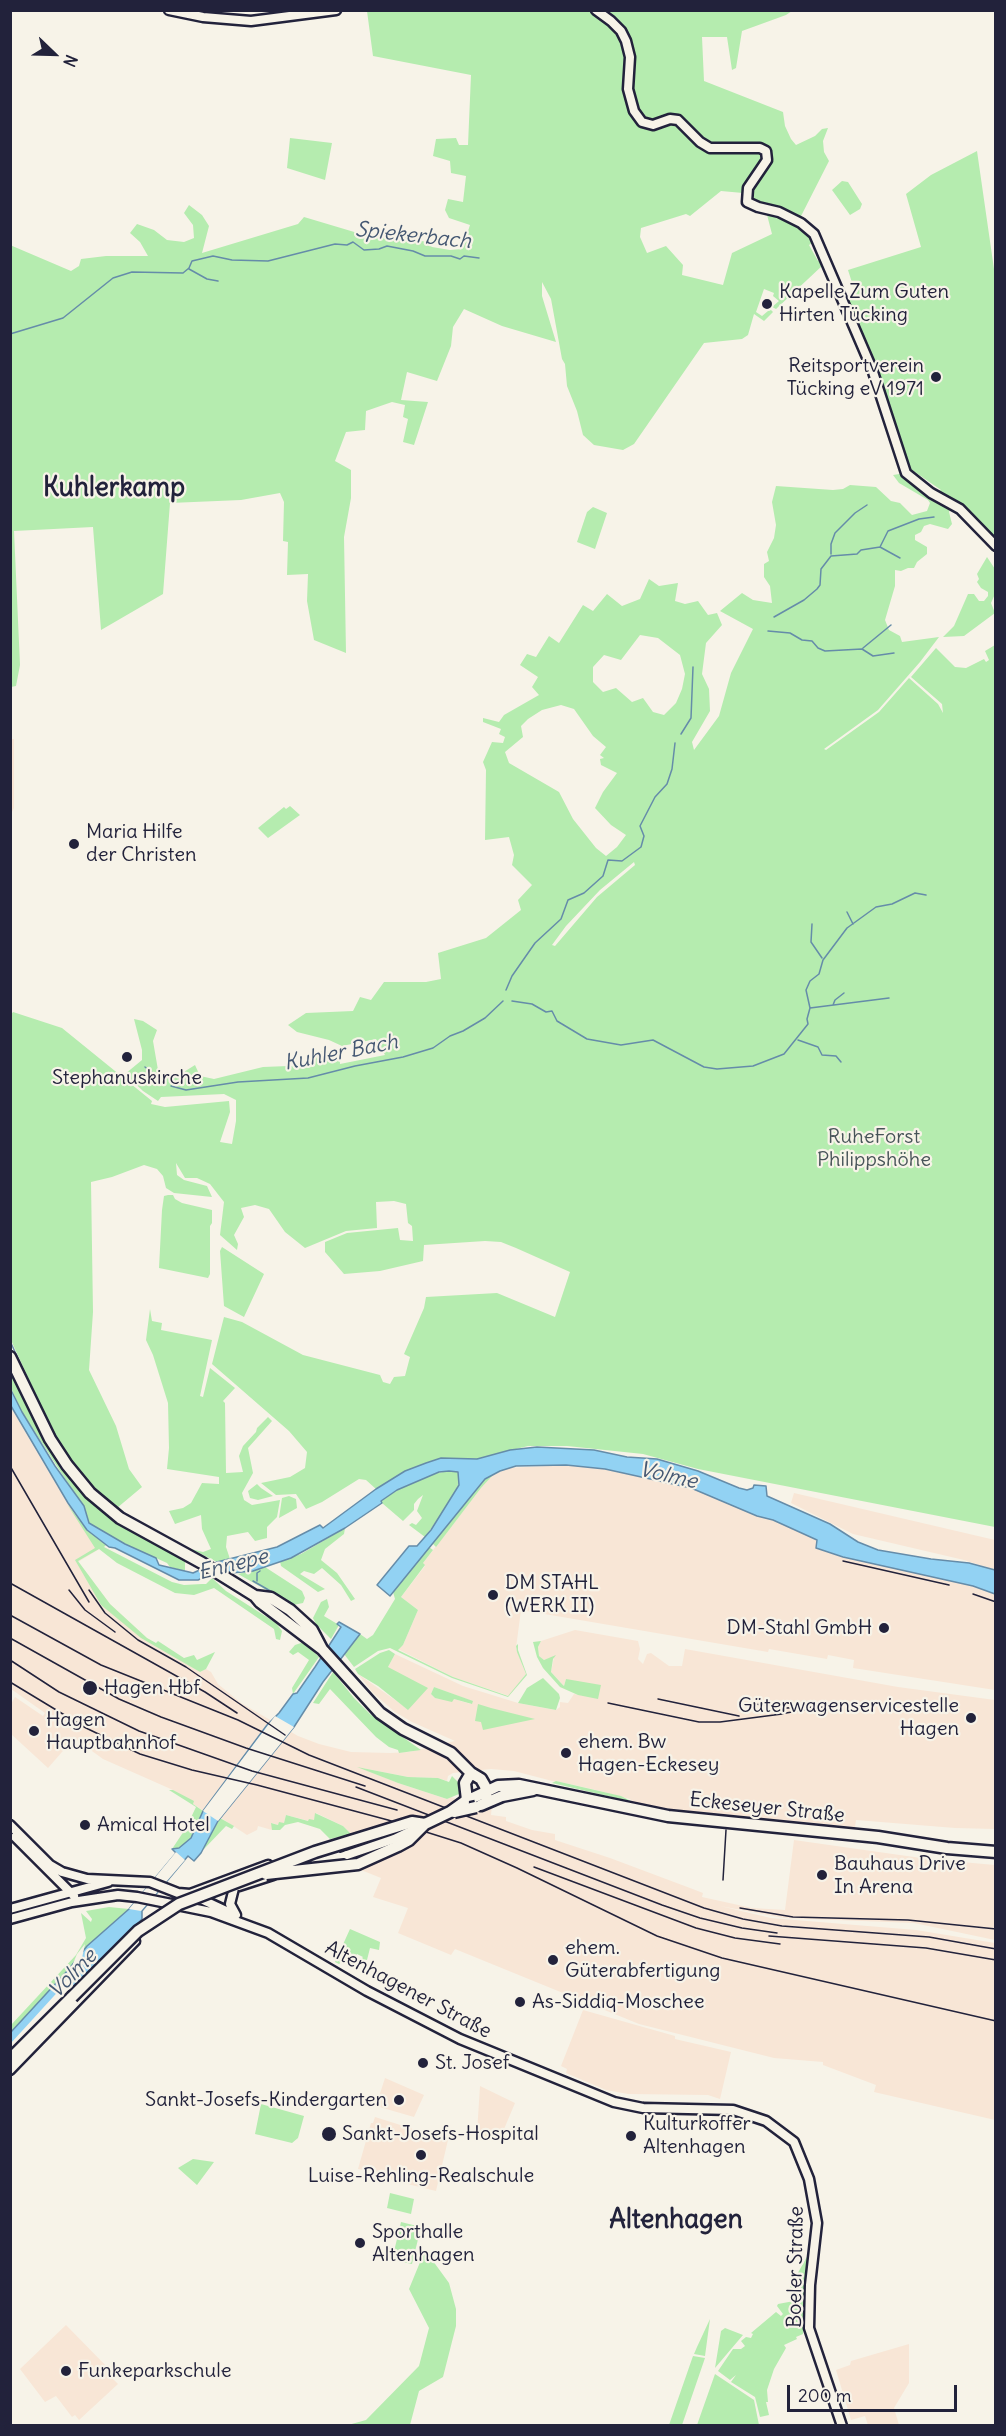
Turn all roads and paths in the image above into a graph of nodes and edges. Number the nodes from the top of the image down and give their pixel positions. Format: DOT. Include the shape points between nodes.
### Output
graph roads {
  1 [pos="169,10"];
  2 [pos="336,10"];
  3 [pos="596,10"];
  4 [pos="994,545"];
  5 [pos="10,1357"];
  6 [pos="471,1773"];
  7 [pos="506,1785"];
  8 [pos="537,1790"];
  9 [pos="484,1796"];
  10 [pos="469,1803"];
  11 [pos="424,1824"];
  12 [pos="10,1825"];
  13 [pos="10,1833"];
  14 [pos="996,1852"];
  15 [pos="300,1864"];
  16 [pos="68,1874"];
  17 [pos="254,1876"];
  18 [pos="111,1880"];
  19 [pos="234,1888"];
  20 [pos="168,1889"];
  21 [pos="190,1894"];
  22 [pos="71,1898"];
  23 [pos="202,1900"];
  24 [pos="165,1904"];
  25 [pos="184,1906"];
  26 [pos="10,1909"];
  27 [pos="237,1916"];
  28 [pos="158,1918"];
  29 [pos="10,1919"];
  30 [pos="247,1924"];
  31 [pos="10,2060"];
  32 [pos="10,2070"];
  33 [pos="794,2142"];
  34 [pos="842,2426"];
  1 -- 2 [label="street" via="251,21"];
  3 -- 4 [label="street" via="621,31 626,41 630,57 628,89 642,123 678,120 710,148 760,148 766,152 767,160 748,188 747,202 779,212 814,234 872,369 906,473 917,484 960,509"];
  5 -- 6 [label="main road" via="50,1439 90,1494 120,1518 255,1596 322,1649 380,1713 451,1753"];
  6 -- 7 [label="main road"];
  6 -- 9 [label="main road" via="484,1782"];
  6 -- 10 [label="main road" via="465,1783"];
  7 -- 8 [label="main road, Eckeseyer Straße"];
  7 -- 9 [label="main road, Eckeseyer Straße"];
  8 -- 9 [label="main road, Eckeseyer Straße"];
  8 -- 14 [label="main road, Eckeseyer Straße" via="668,1816"];
  9 -- 10 [label="main road, Eckeseyer Straße"];
  10 -- 11 [label="main road, Eckeseyer Straße, bridge"];
  11 -- 15 [label="street, Eckeseyer Straße, bridge" via="347,1856"];
  11 -- 17 [label="main road, bridge" via="412,1822 370,1834"];
  11 -- 17 [label="main road, bridge" via="409,1840 358,1864"];
  12 -- 16 [label="street" via="50,1864"];
  13 -- 22 [label="street"];
  15 -- 19 [label="street, Eckeseyer Straße"];
  15 -- 21 [label="street, Eckeseyer Straße" via="272,1863"];
  16 -- 18 [label="street"];
  16 -- 22 [label="street"];
  17 -- 31 [label="main road, bridge" via="179,1904 147,1923"];
  18 -- 20 [label="street, Altenhagener Straße" via="142,1880"];
  18 -- 22 [label="street"];
  19 -- 23 [label="street, Eckeseyer Straße"];
  19 -- 27 [label="street" via="230,1901"];
  20 -- 21 [label="street, Altenhagener Straße"];
  20 -- 24 [label="street"];
  21 -- 23 [label="street, Altenhagener Straße"];
  22 -- 24 [label="street, Altenhagener Straße" via="137,1897"];
  22 -- 26 [label="street"];
  22 -- 29 [label="street"];
  23 -- 25 [label="street, Eckeseyer Straße"];
  23 -- 27 [label="street, Altenhagener Straße"];
  24 -- 25 [label="street, Altenhagener Straße"];
  24 -- 28 [label="street"];
  25 -- 28 [label="street, Eckeseyer Straße"];
  25 -- 30 [label="street, Altenhagener Straße"];
  27 -- 30 [label="street, Altenhagener Straße"];
  28 -- 32 [label="street"];
  30 -- 33 [label="street, Altenhagener Straße" via="442,2030 614,2102 643,2108 738,2111 766,2121"];
  33 -- 34 [label="street, Boeler Straße" via="809,2180 817,2223 809,2328"];
}
